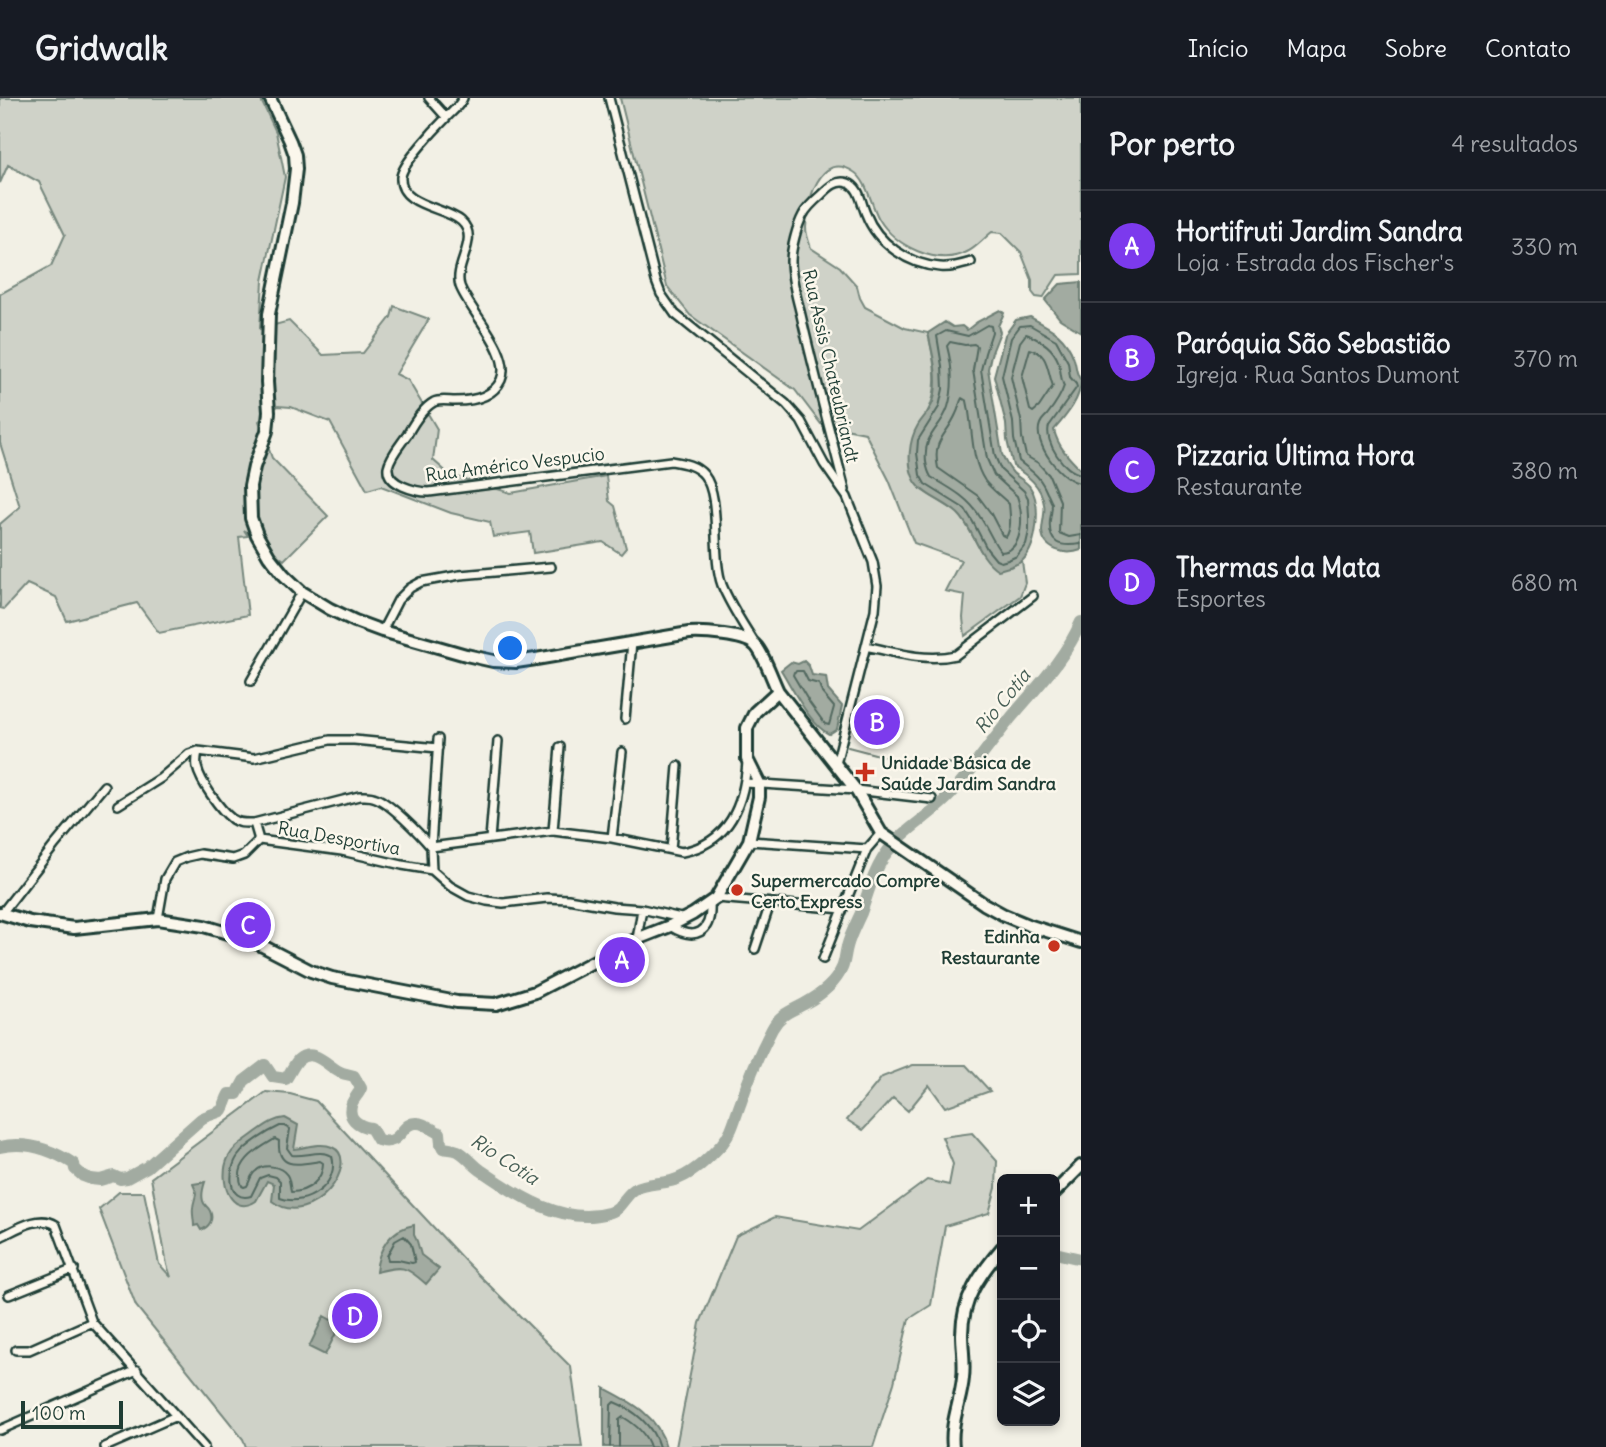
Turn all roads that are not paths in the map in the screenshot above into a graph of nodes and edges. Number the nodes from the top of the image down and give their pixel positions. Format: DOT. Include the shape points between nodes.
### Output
graph roads {
  1 [pos="270,98"];
  2 [pos="429,98"];
  3 [pos="463,98"];
  4 [pos="609,98"];
  5 [pos="446,117"];
  6 [pos="971,262"];
  7 [pos="847,497"];
  8 [pos="551,567"];
  9 [pos="302,592"];
  10 [pos="1033,596"];
  11 [pos="382,631"];
  12 [pos="632,642"];
  13 [pos="755,645"];
  14 [pos="866,646"];
  15 [pos="251,681"];
  16 [pos="778,691"];
  17 [pos="625,719"];
  18 [pos="438,739"];
  19 [pos="498,741"];
  20 [pos="560,747"];
  21 [pos="438,748"];
  22 [pos="198,751"];
  23 [pos="622,752"];
  24 [pos="747,759"];
  25 [pos="836,764"];
  26 [pos="678,766"];
  27 [pos="746,783"];
  28 [pos="759,783"];
  29 [pos="104,786"];
  30 [pos="856,789"];
  31 [pos="932,799"];
  32 [pos="118,805"];
  33 [pos="254,823"];
  34 [pos="552,831"];
  35 [pos="885,836"];
  36 [pos="612,838"];
  37 [pos="490,839"];
  38 [pos="259,840"];
  39 [pos="749,841"];
  40 [pos="431,848"];
  41 [pos="867,849"];
  42 [pos="671,850"];
  43 [pos="432,870"];
  44 [pos="713,901"];
  45 [pos="770,904"];
  46 [pos="642,909"];
  47 [pos="843,909"];
  48 [pos="1,913"];
  49 [pos="681,918"];
  50 [pos="158,919"];
  51 [pos="670,926"];
  52 [pos="637,939"];
  53 [pos="1081,942"];
  54 [pos="755,948"];
  55 [pos="823,960"];
  56 [pos="1081,1166"];
  57 [pos="1060,1187"];
  58 [pos="0,1237"];
  59 [pos="997,1254"];
  60 [pos="74,1269"];
  61 [pos="9,1295"];
  62 [pos="92,1322"];
  63 [pos="16,1350"];
  64 [pos="136,1370"];
  65 [pos="176,1416"];
  66 [pos="0,1430"];
  67 [pos="105,1447"];
  68 [pos="204,1447"];
  69 [pos="953,1447"];
  1 -- 9 [label="street" via="290,141 296,169 269,314 267,431 251,477 249,498 257,535 284,575"];
  2 -- 5 [label="street"];
  3 -- 5 [label="street"];
  4 -- 7 [label="street" via="661,294 675,314 786,404"];
  5 -- 13 [label="street, Rua Américo Vespucio" via="409,160 402,185 415,200 453,216 466,227 469,240 459,272 461,288 504,368 494,390 484,396 434,402 427,408 392,458 390,474 402,486 429,492 671,461 694,467 710,483 723,586"];
  6 -- 7 [label="street, Rua Assis Chateubriandt" via="939,267 896,251 878,235 851,184 831,185 803,215 791,261 794,286"];
  7 -- 14 [label="street" via="873,562 877,586"];
  8 -- 11 [label="street" via="421,582 398,600"];
  9 -- 11 [label="street"];
  9 -- 15 [label="street"];
  10 -- 14 [label="street" via="956,655 931,658"];
  11 -- 12 [label="street" via="493,661"];
  12 -- 13 [label="street" via="703,632"];
  12 -- 17 [label="street"];
  13 -- 16 [label="street"];
  14 -- 25 [label="street"];
  16 -- 24 [label="street" via="750,720"];
  16 -- 25 [label="street"];
  18 -- 21 [label="street"];
  19 -- 37 [label="street"];
  20 -- 34 [label="street"];
  21 -- 22 [label="street" via="330,740 254,758"];
  21 -- 40 [label="street"];
  22 -- 32 [label="street"];
  22 -- 33 [label="street" via="200,777 222,808 232,819"];
  23 -- 36 [label="street"];
  24 -- 27 [label="street"];
  24 -- 28 [label="street"];
  25 -- 30 [label="street"];
  26 -- 42 [label="street"];
  27 -- 28 [label="street"];
  27 -- 42 [label="street" via="723,833 692,850"];
  28 -- 30 [label="street"];
  28 -- 39 [label="street"];
  29 -- 48 [label="street"];
  30 -- 31 [label="street"];
  30 -- 35 [label="street"];
  33 -- 38 [label="street, Rua Desportiva"];
  33 -- 40 [label="street" via="368,795 380,799"];
  34 -- 36 [label="street"];
  34 -- 37 [label="street"];
  35 -- 41 [label="street"];
  35 -- 53 [label="street" via="1004,915"];
  36 -- 42 [label="street"];
  37 -- 40 [label="street"];
  38 -- 43 [label="street, Rua Desportiva"];
  38 -- 50 [label="street" via="233,859 200,854 175,862 165,879"];
  39 -- 41 [label="street"];
  39 -- 44 [label="street"];
  40 -- 43 [label="street"];
  41 -- 47 [label="street"];
  43 -- 46 [label="street" via="450,886 486,901 568,899"];
  44 -- 45 [label="street"];
  44 -- 49 [label="street"];
  44 -- 51 [label="street" via="707,925 700,932 686,933"];
  45 -- 47 [label="street"];
  45 -- 54 [label="street"];
  46 -- 49 [label="street"];
  46 -- 52 [label="street"];
  47 -- 55 [label="street"];
  48 -- 50 [label="street" via="74,928"];
  49 -- 51 [label="street"];
  50 -- 52 [label="street" via="251,940 332,978 479,1005 535,992"];
  51 -- 52 [label="street"];
  56 -- 57 [label="street"];
  58 -- 60 [label="street" via="48,1220 59,1228"];
  59 -- 69 [label="street" via="976,1280 963,1317 963,1378"];
  60 -- 61 [label="street"];
  60 -- 62 [label="street"];
  62 -- 63 [label="street" via="29,1350"];
  62 -- 64 [label="street"];
  64 -- 65 [label="street"];
  64 -- 66 [label="street"];
  65 -- 67 [label="street"];
  65 -- 68 [label="street"];
}
